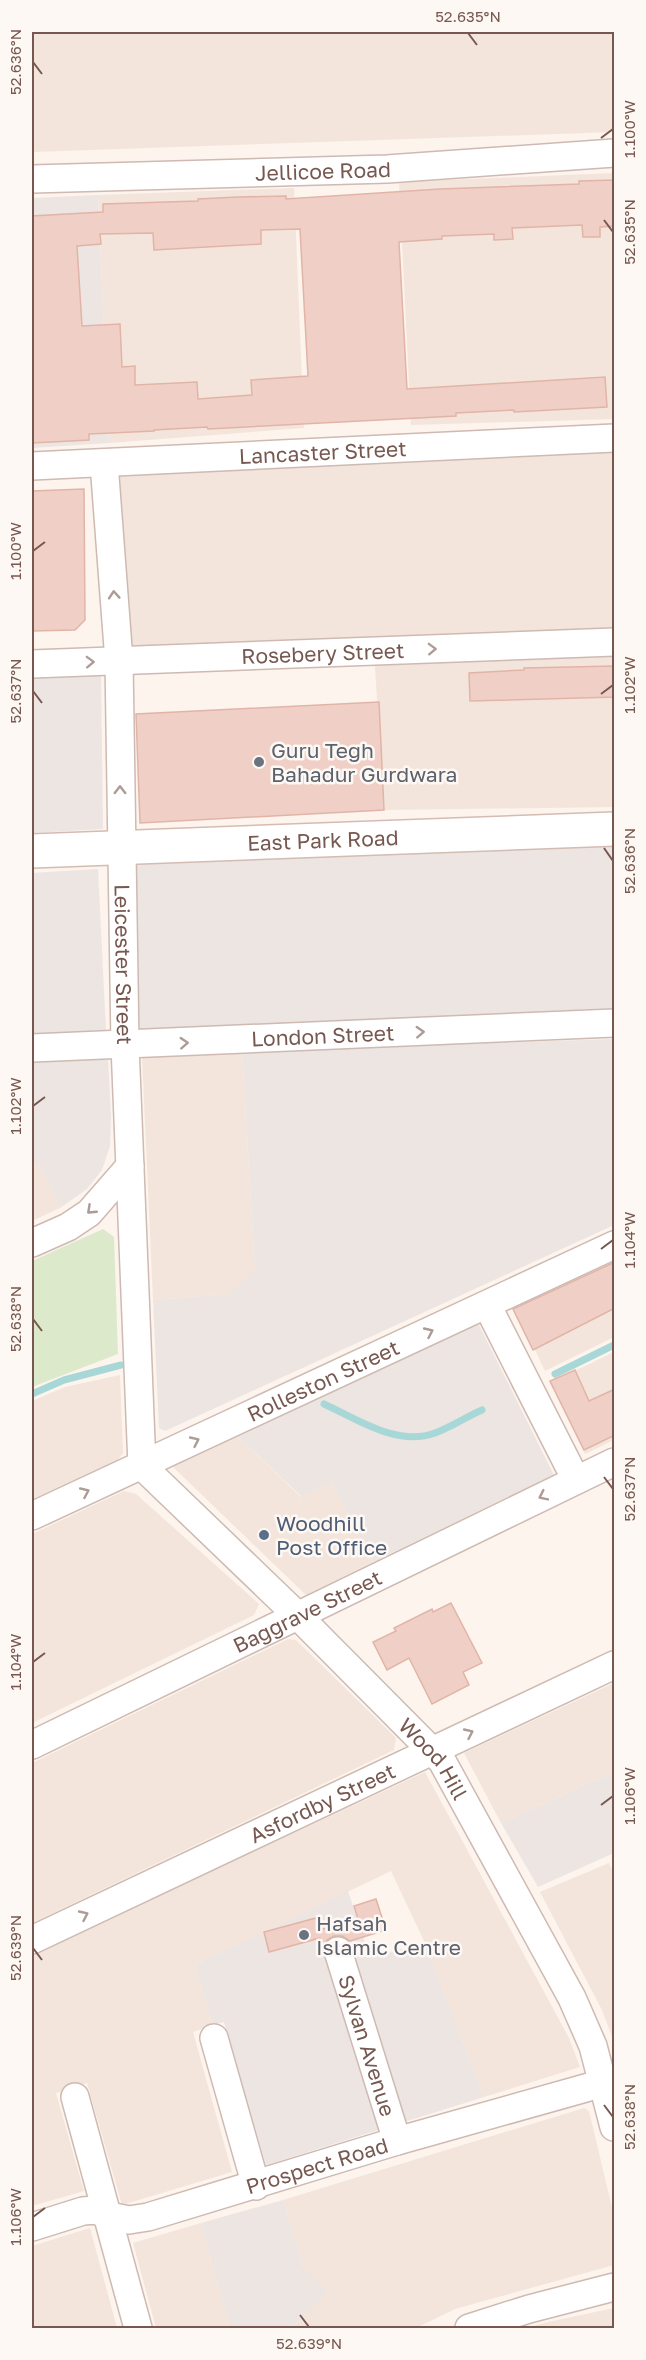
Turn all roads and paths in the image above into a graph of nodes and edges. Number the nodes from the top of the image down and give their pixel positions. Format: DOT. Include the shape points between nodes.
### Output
graph roads {
  1 [pos="615,153"];
  2 [pos="32,179"];
  3 [pos="615,438"];
  4 [pos="104,462"];
  5 [pos="32,466"];
  6 [pos="615,642"];
  7 [pos="119,661"];
  8 [pos="32,664"];
  9 [pos="615,829"];
  10 [pos="120,849"];
  11 [pos="32,851"];
  12 [pos="615,1023"];
  13 [pos="125,1045"];
  14 [pos="32,1048"];
  15 [pos="130,1166"];
  16 [pos="32,1243"];
  17 [pos="615,1245"];
  18 [pos="487,1305"];
  19 [pos="615,1462"];
  20 [pos="142,1466"];
  21 [pos="576,1480"];
  22 [pos="32,1516"];
  23 [pos="299,1617"];
  24 [pos="615,1665"];
  25 [pos="32,1745"];
  26 [pos="434,1750"];
  27 [pos="32,1940"];
  28 [pos="338,1951"];
  29 [pos="214,2038"];
  30 [pos="609,2081"];
  31 [pos="75,2097"];
  32 [pos="615,2127"];
  33 [pos="397,2141"];
  34 [pos="256,2186"];
  35 [pos="109,2216"];
  36 [pos="32,2227"];
  37 [pos="615,2287"];
  38 [pos="138,2328"];
  39 [pos="469,2328"];
  1 -- 2 [label="street, Jellicoe Road" via="387,169"];
  3 -- 4 [label="street, Lancaster Street"];
  4 -- 5 [label="street, Lancaster Street"];
  7 -- 4 [label="street, Leicester Street, one-way"];
  7 -- 6 [label="street, Rosebery Street, one-way"];
  8 -- 7 [label="street, Rosebery Street, one-way"];
  10 -- 7 [label="street, Leicester Street, one-way"];
  9 -- 10 [label="main road, East Park Road"];
  10 -- 11 [label="main road, East Park Road"];
  10 -- 13 [label="street, Leicester Street"];
  13 -- 12 [label="street, London Street, one-way"];
  13 -- 14 [label="street, London Street"];
  13 -- 15 [label="street, Leicester Street"];
  15 -- 16 [label="street, one-way" via="89,1213"];
  15 -- 20 [label="street, Leicester Street"];
  17 -- 18 [label="street, Rolleston Street"];
  20 -- 18 [label="street, Rolleston Street, one-way"];
  18 -- 21 [label="street"];
  19 -- 21 [label="street, Baggrave Street"];
  22 -- 20 [label="street, Rolleston Street, one-way"];
  20 -- 23 [label="street, Wood Hill"];
  21 -- 23 [label="street, Baggrave Street, one-way"];
  23 -- 25 [label="street, Baggrave Street"];
  23 -- 26 [label="street, Wood Hill"];
  26 -- 24 [label="street, Asfordby Street, one-way"];
  27 -- 26 [label="street, Asfordby Street, one-way"];
  26 -- 30 [label="street, Wood Hill" via="572,1998"];
  28 -- 33 [label="street, Sylvan Avenue"];
  29 -- 34 [label="street"];
  30 -- 32 [label="street, Wood Hill"];
  30 -- 33 [label="street, Prospect Road"];
  31 -- 35 [label="street"];
  33 -- 34 [label="street, Prospect Road"];
  34 -- 35 [label="street, Prospect Road" via="148,2217 129,2220"];
  35 -- 36 [label="street, Prospect Road" via="96,2210 82,2211"];
  35 -- 38 [label="street"];
  37 -- 39 [label="street"];
}
